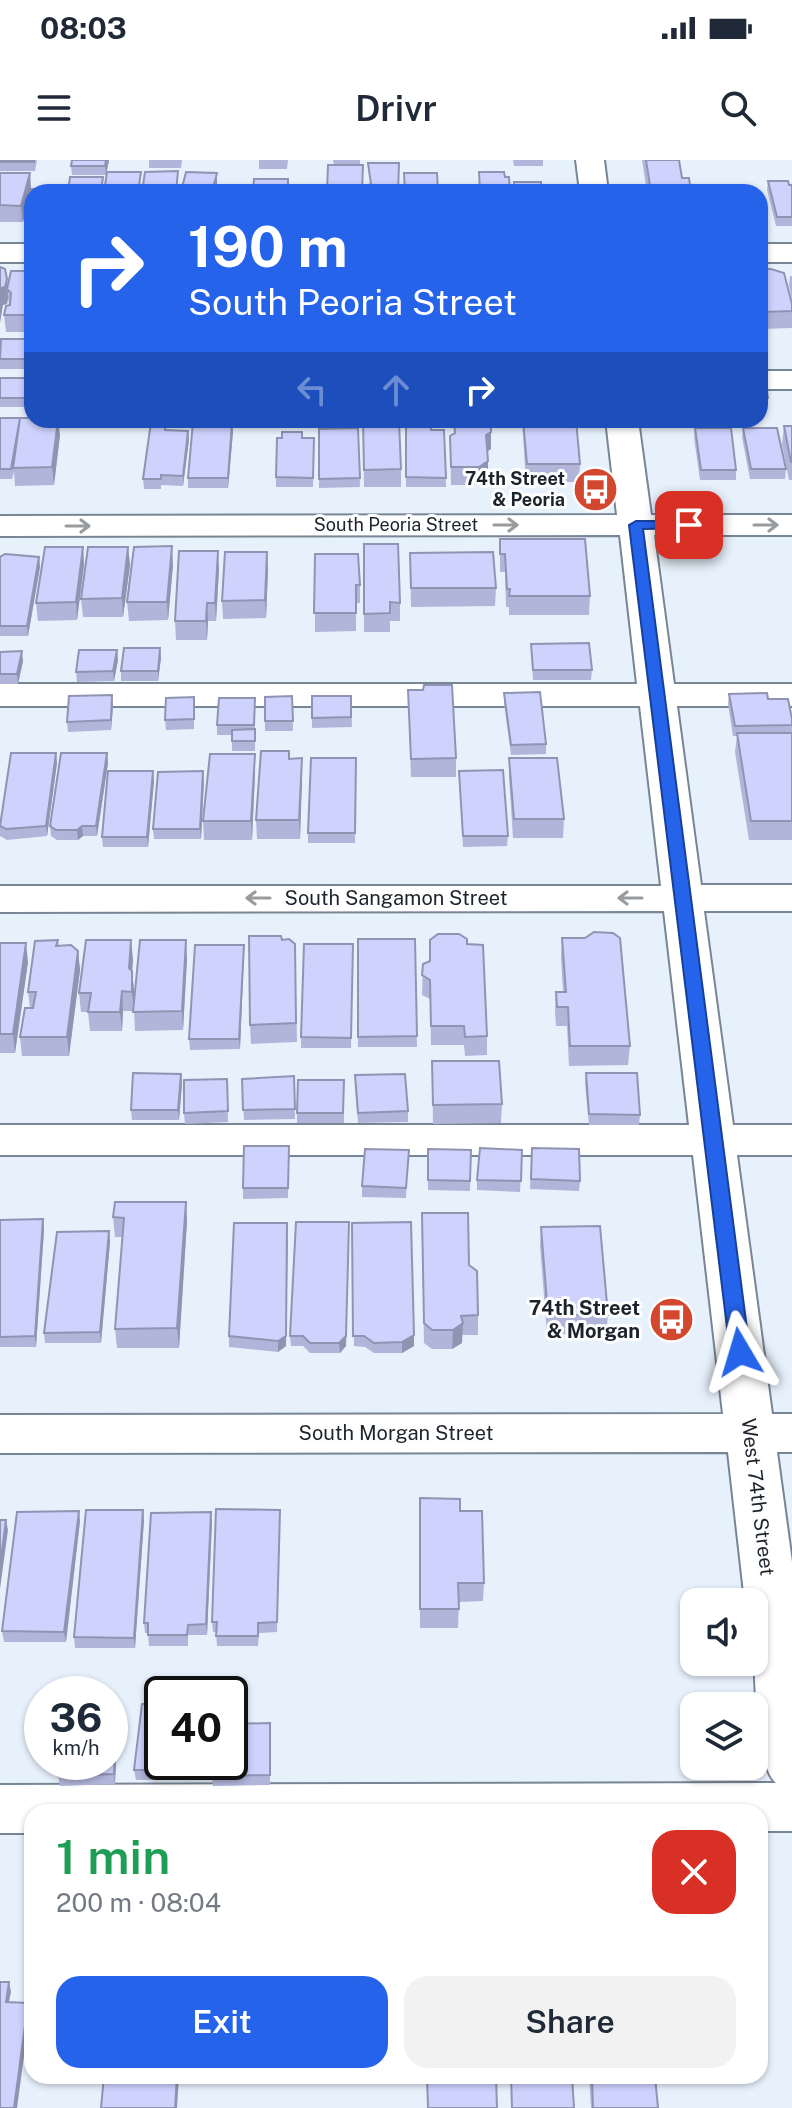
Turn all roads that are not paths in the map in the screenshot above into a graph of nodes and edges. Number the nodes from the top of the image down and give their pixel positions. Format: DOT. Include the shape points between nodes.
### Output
graph roads {
  1 [pos="590,160"];
  2 [pos="593,184"];
  3 [pos="0,253"];
  4 [pos="24,253"];
  5 [pos="768,253"];
  6 [pos="792,253"];
  7 [pos="768,380"];
  8 [pos="792,380"];
  9 [pos="623,428"];
  10 [pos="636,525"];
  11 [pos="792,525"];
  12 [pos="0,526"];
  13 [pos="0,695"];
  14 [pos="657,695"];
  15 [pos="792,695"];
  16 [pos="683,898"];
  17 [pos="792,898"];
  18 [pos="0,899"];
  19 [pos="0,1140"];
  20 [pos="713,1140"];
  21 [pos="792,1140"];
  22 [pos="771,1433"];
  23 [pos="0,1434"];
  24 [pos="792,1765"];
  25 [pos="768,1807"];
  26 [pos="792,1807"];
  27 [pos="0,1809"];
  28 [pos="24,1809"];
  1 -- 2 [label="street"];
  3 -- 4 [label="street"];
  5 -- 6 [label="street"];
  7 -- 8 [label="street"];
  9 -- 10 [label="street, West 74th Street"];
  10 -- 11 [label="street, South Peoria Street, one-way"];
  12 -- 10 [label="street, South Peoria Street, one-way"];
  10 -- 14 [label="street, West 74th Street"];
  13 -- 14 [label="street"];
  14 -- 15 [label="street"];
  14 -- 16 [label="street, West 74th Street"];
  16 -- 17 [label="street, South Sangamon Street"];
  16 -- 18 [label="street, South Sangamon Street, one-way"];
  16 -- 20 [label="street, West 74th Street"];
  19 -- 20 [label="street"];
  20 -- 21 [label="street"];
  20 -- 22 [label="street, West 74th Street"];
  22 -- 23 [label="street, South Morgan Street"];
  22 -- 24 [label="street, West 74th Street"];
  25 -- 26 [label="street"];
  27 -- 28 [label="street"];
}
